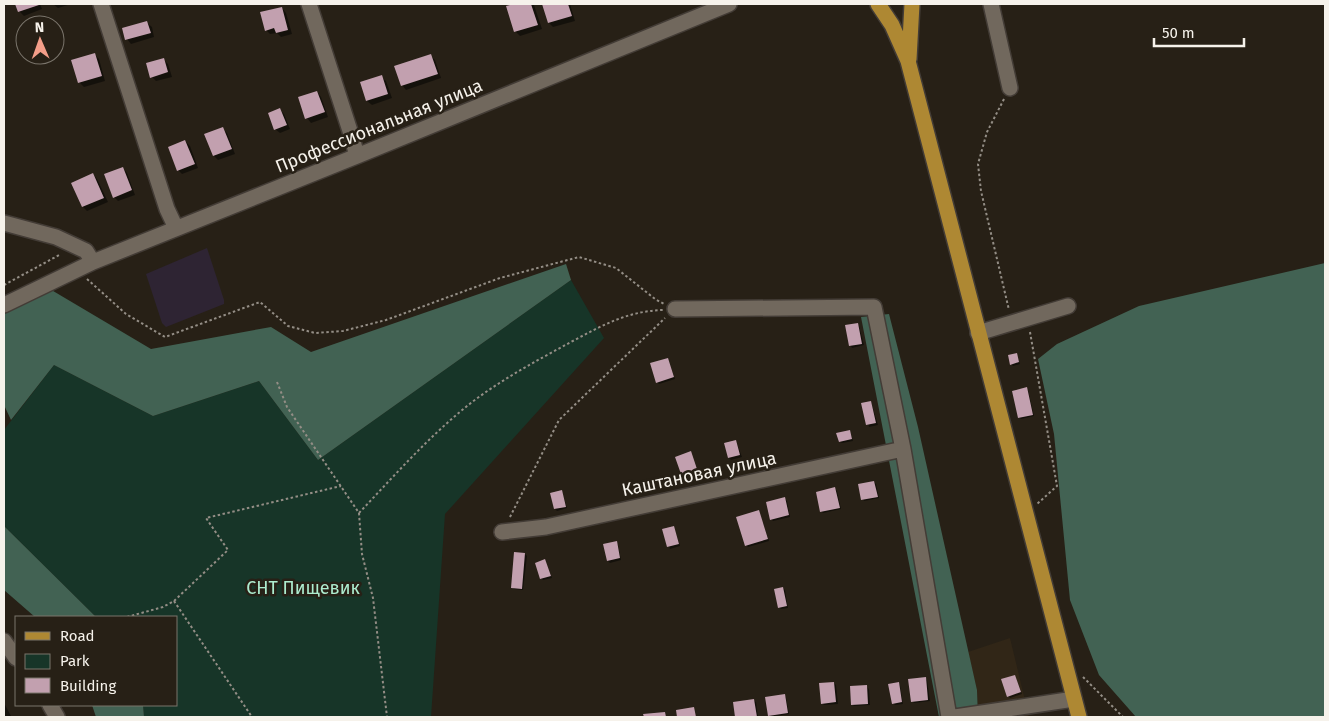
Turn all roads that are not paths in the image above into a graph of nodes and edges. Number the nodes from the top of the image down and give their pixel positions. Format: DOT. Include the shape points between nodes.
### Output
graph roads {
  1 [pos="101,4"];
  2 [pos="309,4"];
  3 [pos="729,4"];
  4 [pos="878,4"];
  5 [pos="912,4"];
  6 [pos="991,4"];
  7 [pos="706,8"];
  8 [pos="908,61"];
  9 [pos="1010,88"];
  10 [pos="357,156"];
  11 [pos="4,223"];
  12 [pos="176,228"];
  13 [pos="93,262"];
  14 [pos="4,305"];
  15 [pos="1068,306"];
  16 [pos="675,309"];
  17 [pos="978,333"];
  18 [pos="903,449"];
  19 [pos="502,532"];
  20 [pos="4,641"];
  21 [pos="15,657"];
  22 [pos="1074,699"];
  23 [pos="51,706"];
  24 [pos="57,717"];
  25 [pos="949,717"];
  26 [pos="955,717"];
  27 [pos="1079,717"];
  1 -- 12 [label="street" via="167,209"];
  2 -- 10 [label="street"];
  3 -- 7 [label="street, Профессиональная улица"];
  4 -- 8 [label="main road" via="892,25"];
  5 -- 8 [label="main road"];
  6 -- 9 [label="street"];
  7 -- 10 [label="street, Профессиональная улица"];
  8 -- 17 [label="main road"];
  10 -- 12 [label="street, Профессиональная улица"];
  11 -- 13 [label="street" via="56,237 86,251"];
  12 -- 13 [label="street, Профессиональная улица"];
  13 -- 14 [label="street, Профессиональная улица"];
  15 -- 17 [label="street"];
  16 -- 18 [label="street" via="874,307"];
  17 -- 22 [label="main road"];
  18 -- 19 [label="street, Каштановая улица" via="546,527"];
  18 -- 25 [label="street"];
  20 -- 21 [label="street"];
  22 -- 26 [label="street"];
  22 -- 27 [label="main road"];
  23 -- 24 [label="street"];
}
